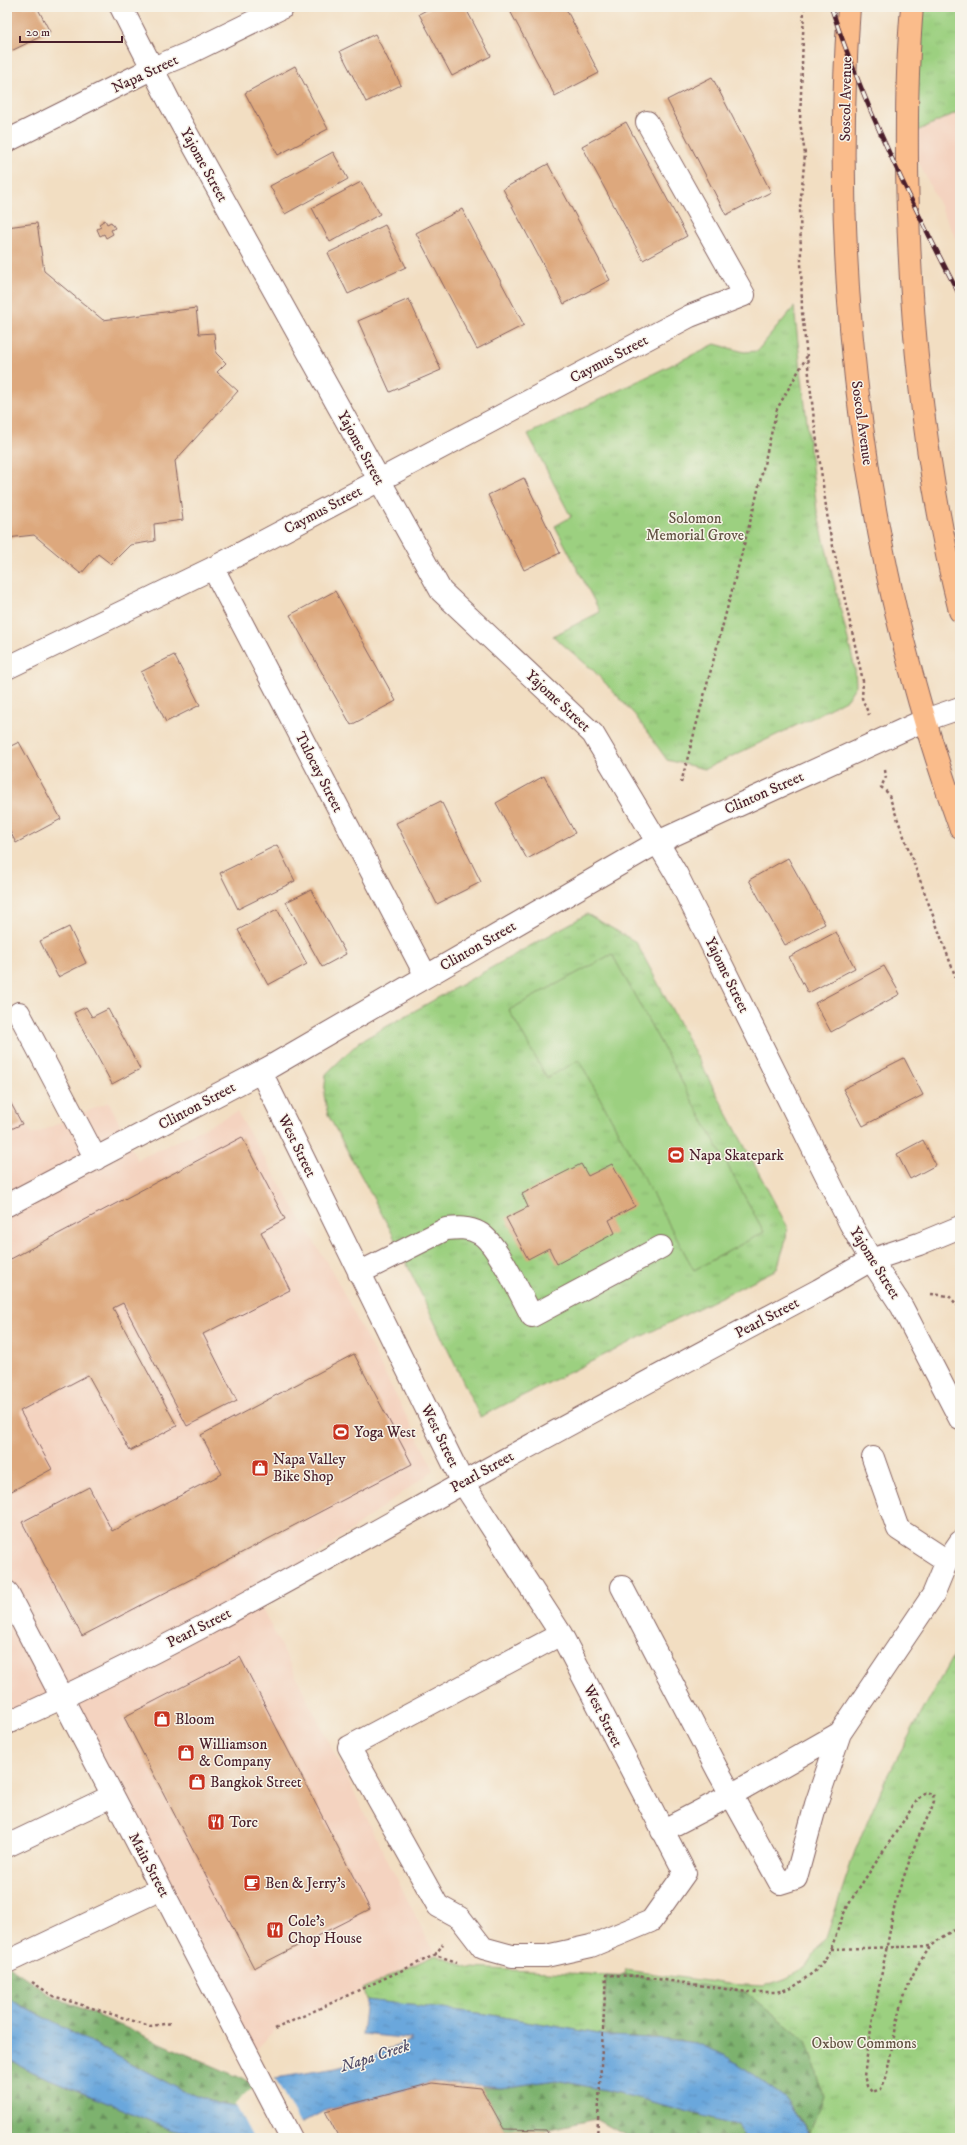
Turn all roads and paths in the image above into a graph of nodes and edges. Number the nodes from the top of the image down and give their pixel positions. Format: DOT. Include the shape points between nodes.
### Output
graph roads {
  1 [pos="121,7"];
  2 [pos="283,7"];
  3 [pos="804,7"];
  4 [pos="850,7"];
  5 [pos="912,7"];
  6 [pos="153,68"];
  7 [pos="647,122"];
  8 [pos="7,142"];
  9 [pos="807,356"];
  10 [pos="379,481"];
  11 [pos="213,568"];
  12 [pos="960,611"];
  13 [pos="7,668"];
  14 [pos="960,708"];
  15 [pos="925,720"];
  16 [pos="871,721"];
  17 [pos="886,777"];
  18 [pos="681,783"];
  19 [pos="960,826"];
  20 [pos="658,842"];
  21 [pos="426,976"];
  22 [pos="960,989"];
  23 [pos="19,1013"];
  24 [pos="261,1072"];
  25 [pos="96,1160"];
  26 [pos="7,1205"];
  27 [pos="960,1227"];
  28 [pos="661,1248"];
  29 [pos="870,1260"];
  30 [pos="359,1273"];
  31 [pos="931,1294"];
  32 [pos="960,1308"];
  33 [pos="960,1419"];
  34 [pos="873,1458"];
  35 [pos="463,1482"];
  36 [pos="960,1542"];
  37 [pos="947,1561"];
  38 [pos="622,1587"];
  39 [pos="7,1592"];
  40 [pos="561,1634"];
  41 [pos="62,1699"];
  42 [pos="7,1723"];
  43 [pos="840,1733"];
  44 [pos="731,1795"];
  45 [pos="112,1796"];
  46 [pos="662,1831"];
  47 [pos="7,1846"];
  48 [pos="161,1889"];
  49 [pos="960,1928"];
  50 [pos="932,1946"];
  51 [pos="887,1947"];
  52 [pos="831,1949"];
  53 [pos="7,1962"];
  54 [pos="464,1965"];
  55 [pos="598,1974"];
  56 [pos="606,1975"];
  57 [pos="27,1978"];
  58 [pos="172,2023"];
  59 [pos="275,2029"];
  60 [pos="291,2138"];
  61 [pos="597,2138"];
  1 -- 6 [label="street, Yajome Street"];
  2 -- 6 [label="street, Napa Street" via="190,53"];
  3 -- 9 [label="path" via="800,122 805,154 800,207 800,264"];
  4 -- 15 [label="main road, Soscol Avenue" via="845,89 844,201 855,371 879,533 894,605"];
  5 -- 12 [label="main road" via="906,144 912,304 928,459"];
  6 -- 8 [label="street, Napa Street"];
  6 -- 10 [label="street, Yajome Street"];
  7 -- 10 [label="street, Caymus Street" via="744,295 690,316"];
  9 -- 16 [label="path" via="829,528 856,644 863,681 862,698"];
  9 -- 18 [label="path" via="777,409 754,507"];
  10 -- 11 [label="street, Caymus Street"];
  10 -- 20 [label="street, Yajome Street" via="441,591 593,734"];
  11 -- 13 [label="street, Caymus Street"];
  11 -- 21 [label="street, Tulocay Street"];
  14 -- 15 [label="street, Clinton Street"];
  15 -- 19 [label="main road, Soscol Avenue"];
  15 -- 20 [label="street, Clinton Street"];
  17 -- 22 [label="path" via="881,788 888,793"];
  20 -- 21 [label="street, Clinton Street"];
  20 -- 29 [label="street, Yajome Street" via="677,875"];
  21 -- 24 [label="street, Clinton Street"];
  23 -- 25 [label="street"];
  24 -- 25 [label="street, Clinton Street"];
  24 -- 30 [label="street, West Street"];
  25 -- 26 [label="street, Clinton Street"];
  27 -- 29 [label="street, Pearl Street"];
  28 -- 30 [label="street" via="532,1316 491,1242 479,1233 462,1228 446,1229"];
  29 -- 33 [label="street, Yajome Street" via="902,1307"];
  29 -- 35 [label="street, Pearl Street"];
  30 -- 35 [label="street, West Street"];
  31 -- 32 [label="path" via="949,1296"];
  34 -- 37 [label="street" via="898,1528"];
  35 -- 40 [label="street, West Street"];
  35 -- 41 [label="street, Pearl Street" via="257,1598"];
  36 -- 37 [label="street"];
  37 -- 43 [label="street" via="933,1594"];
  38 -- 44 [label="street"];
  39 -- 41 [label="street, Main Street"];
  40 -- 46 [label="street, West Street"];
  40 -- 46 [label="street, West Street" via="349,1747 438,1906 460,1918 483,1948 512,1956 546,1956 590,1946 651,1921 684,1873"];
  41 -- 42 [label="street, Pearl Street"];
  41 -- 45 [label="street, Main Street"];
  43 -- 44 [label="street"];
  43 -- 44 [label="street" via="816,1804 796,1878 780,1883"];
  44 -- 46 [label="street"];
  45 -- 47 [label="street"];
  45 -- 48 [label="street, Main Street"];
  48 -- 53 [label="street"];
  48 -- 60 [label="street, Main Street"];
  49 -- 50 [label="path" via="953,1930"];
  50 -- 51 [label="path"];
  50 -- 51 [label="path" via="918,1963 910,1979 886,2078 881,2089 872,2092 864,2076"];
  51 -- 52 [label="path"];
  51 -- 52 [label="path" via="896,1899 934,1801 933,1794 925,1792 918,1799 853,1897 843,1915"];
  52 -- 56 [label="path" via="814,1972 792,1988 776,1992 746,1992 637,1976"];
  54 -- 59 [label="path" via="435,1955"];
  55 -- 56 [label="path"];
  56 -- 61 [label="path" via="596,2119"];
  57 -- 58 [label="path" via="53,1996 150,2026"];
}
